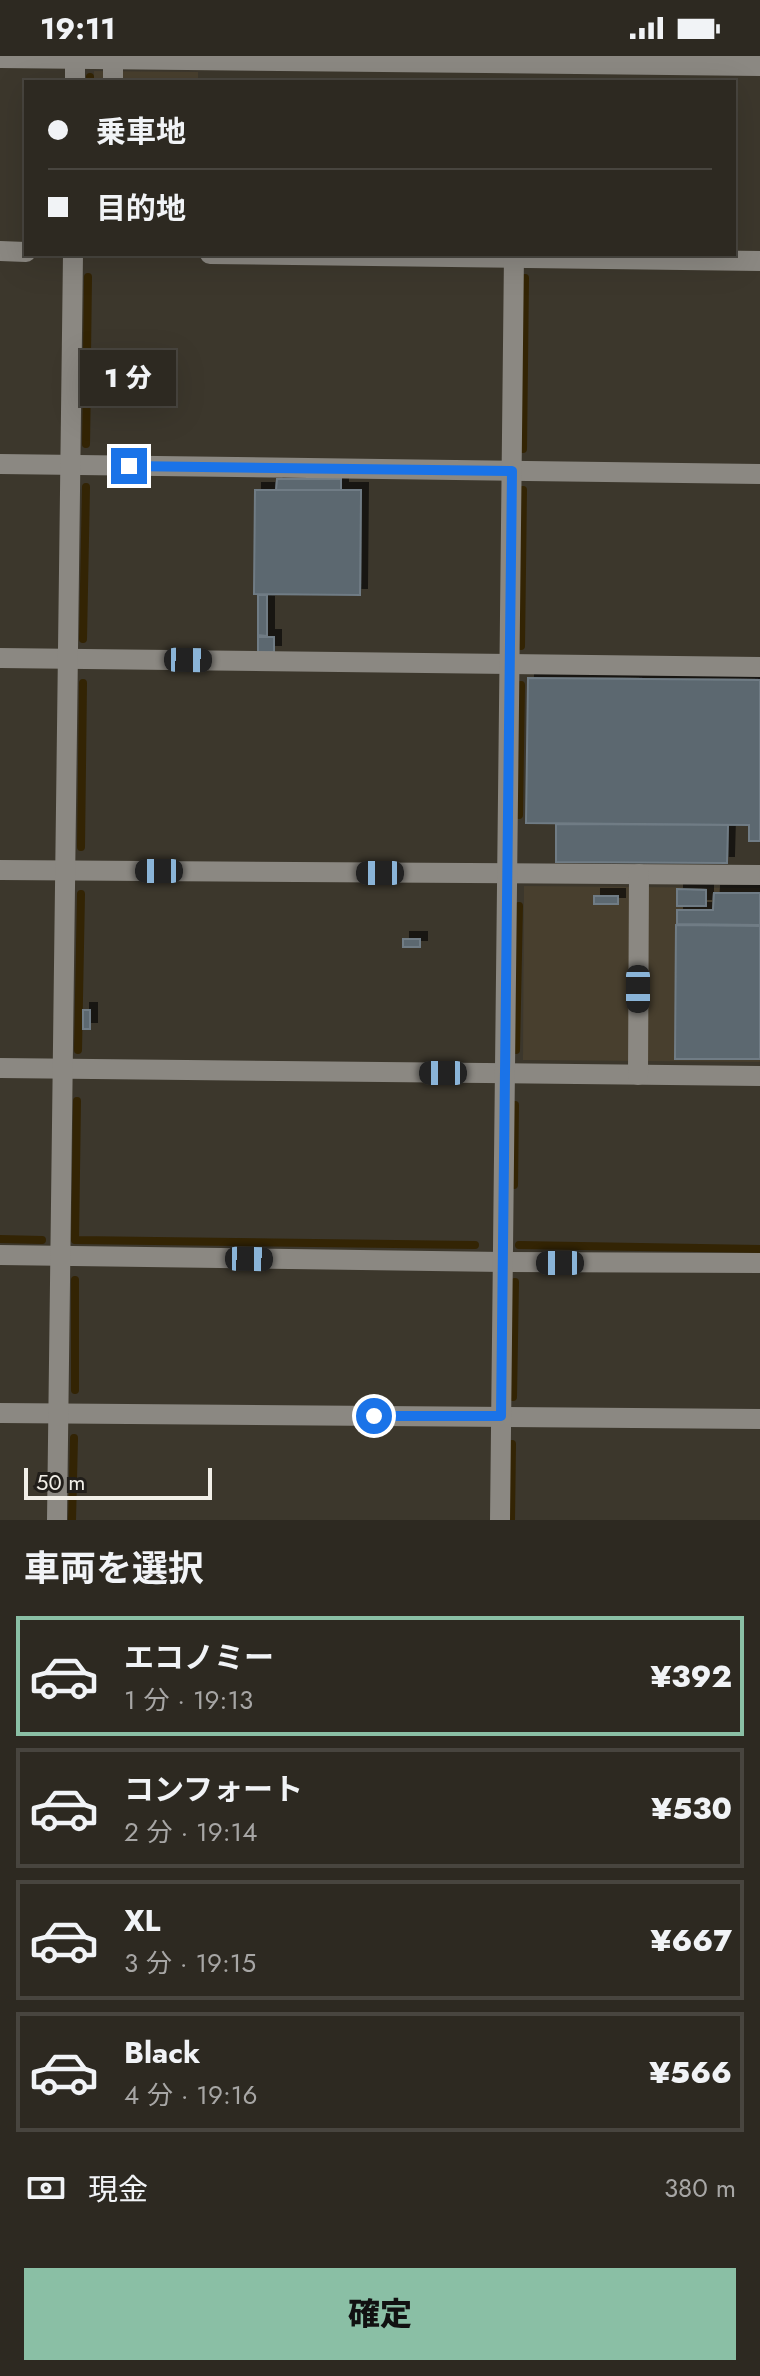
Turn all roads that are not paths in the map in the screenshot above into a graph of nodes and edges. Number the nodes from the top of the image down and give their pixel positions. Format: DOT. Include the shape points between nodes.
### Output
graph roads {
  1 [pos="75,57"];
  2 [pos="0,58"];
  3 [pos="113,59"];
  4 [pos="760,66"];
  5 [pos="517,67"];
  6 [pos="75,80"];
  7 [pos="113,80"];
  8 [pos="0,251"];
  9 [pos="24,252"];
  10 [pos="73,256"];
  11 [pos="514,256"];
  12 [pos="760,261"];
  13 [pos="0,464"];
  14 [pos="70,465"];
  15 [pos="512,471"];
  16 [pos="760,474"];
  17 [pos="0,658"];
  18 [pos="67,659"];
  19 [pos="510,664"];
  20 [pos="760,667"];
  21 [pos="0,870"];
  22 [pos="64,871"];
  23 [pos="507,873"];
  24 [pos="639,874"];
  25 [pos="760,875"];
  26 [pos="0,1068"];
  27 [pos="62,1069"];
  28 [pos="505,1074"];
  29 [pos="638,1075"];
  30 [pos="760,1076"];
  31 [pos="0,1255"];
  32 [pos="60,1256"];
  33 [pos="503,1262"];
  34 [pos="760,1263"];
  35 [pos="0,1413"];
  36 [pos="58,1414"];
  37 [pos="501,1416"];
  38 [pos="760,1419"];
  39 [pos="57,1520"];
  40 [pos="500,1520"];
  1 -- 2 [label="street"];
  1 -- 3 [label="street"];
  1 -- 6 [label="street"];
  3 -- 5 [label="street"];
  3 -- 7 [label="street"];
  4 -- 5 [label="street"];
  8 -- 9 [label="street"];
  10 -- 14 [label="street"];
  11 -- 12 [label="street"];
  11 -- 15 [label="street"];
  13 -- 14 [label="street"];
  14 -- 15 [label="street"];
  14 -- 18 [label="street"];
  15 -- 16 [label="street"];
  15 -- 19 [label="street"];
  17 -- 18 [label="street"];
  18 -- 19 [label="street"];
  18 -- 22 [label="street"];
  19 -- 20 [label="street"];
  19 -- 23 [label="street"];
  21 -- 22 [label="street"];
  22 -- 23 [label="street"];
  22 -- 27 [label="street"];
  23 -- 24 [label="street"];
  23 -- 28 [label="street"];
  24 -- 25 [label="street"];
  24 -- 29 [label="street"];
  26 -- 27 [label="street"];
  27 -- 28 [label="street"];
  27 -- 32 [label="street"];
  28 -- 29 [label="street"];
  28 -- 33 [label="street"];
  29 -- 30 [label="street"];
  31 -- 32 [label="street"];
  32 -- 33 [label="street"];
  32 -- 36 [label="street"];
  33 -- 34 [label="street"];
  33 -- 37 [label="street"];
  35 -- 36 [label="street"];
  36 -- 37 [label="street"];
  36 -- 39 [label="street"];
  37 -- 38 [label="street"];
  37 -- 40 [label="street"];
}
